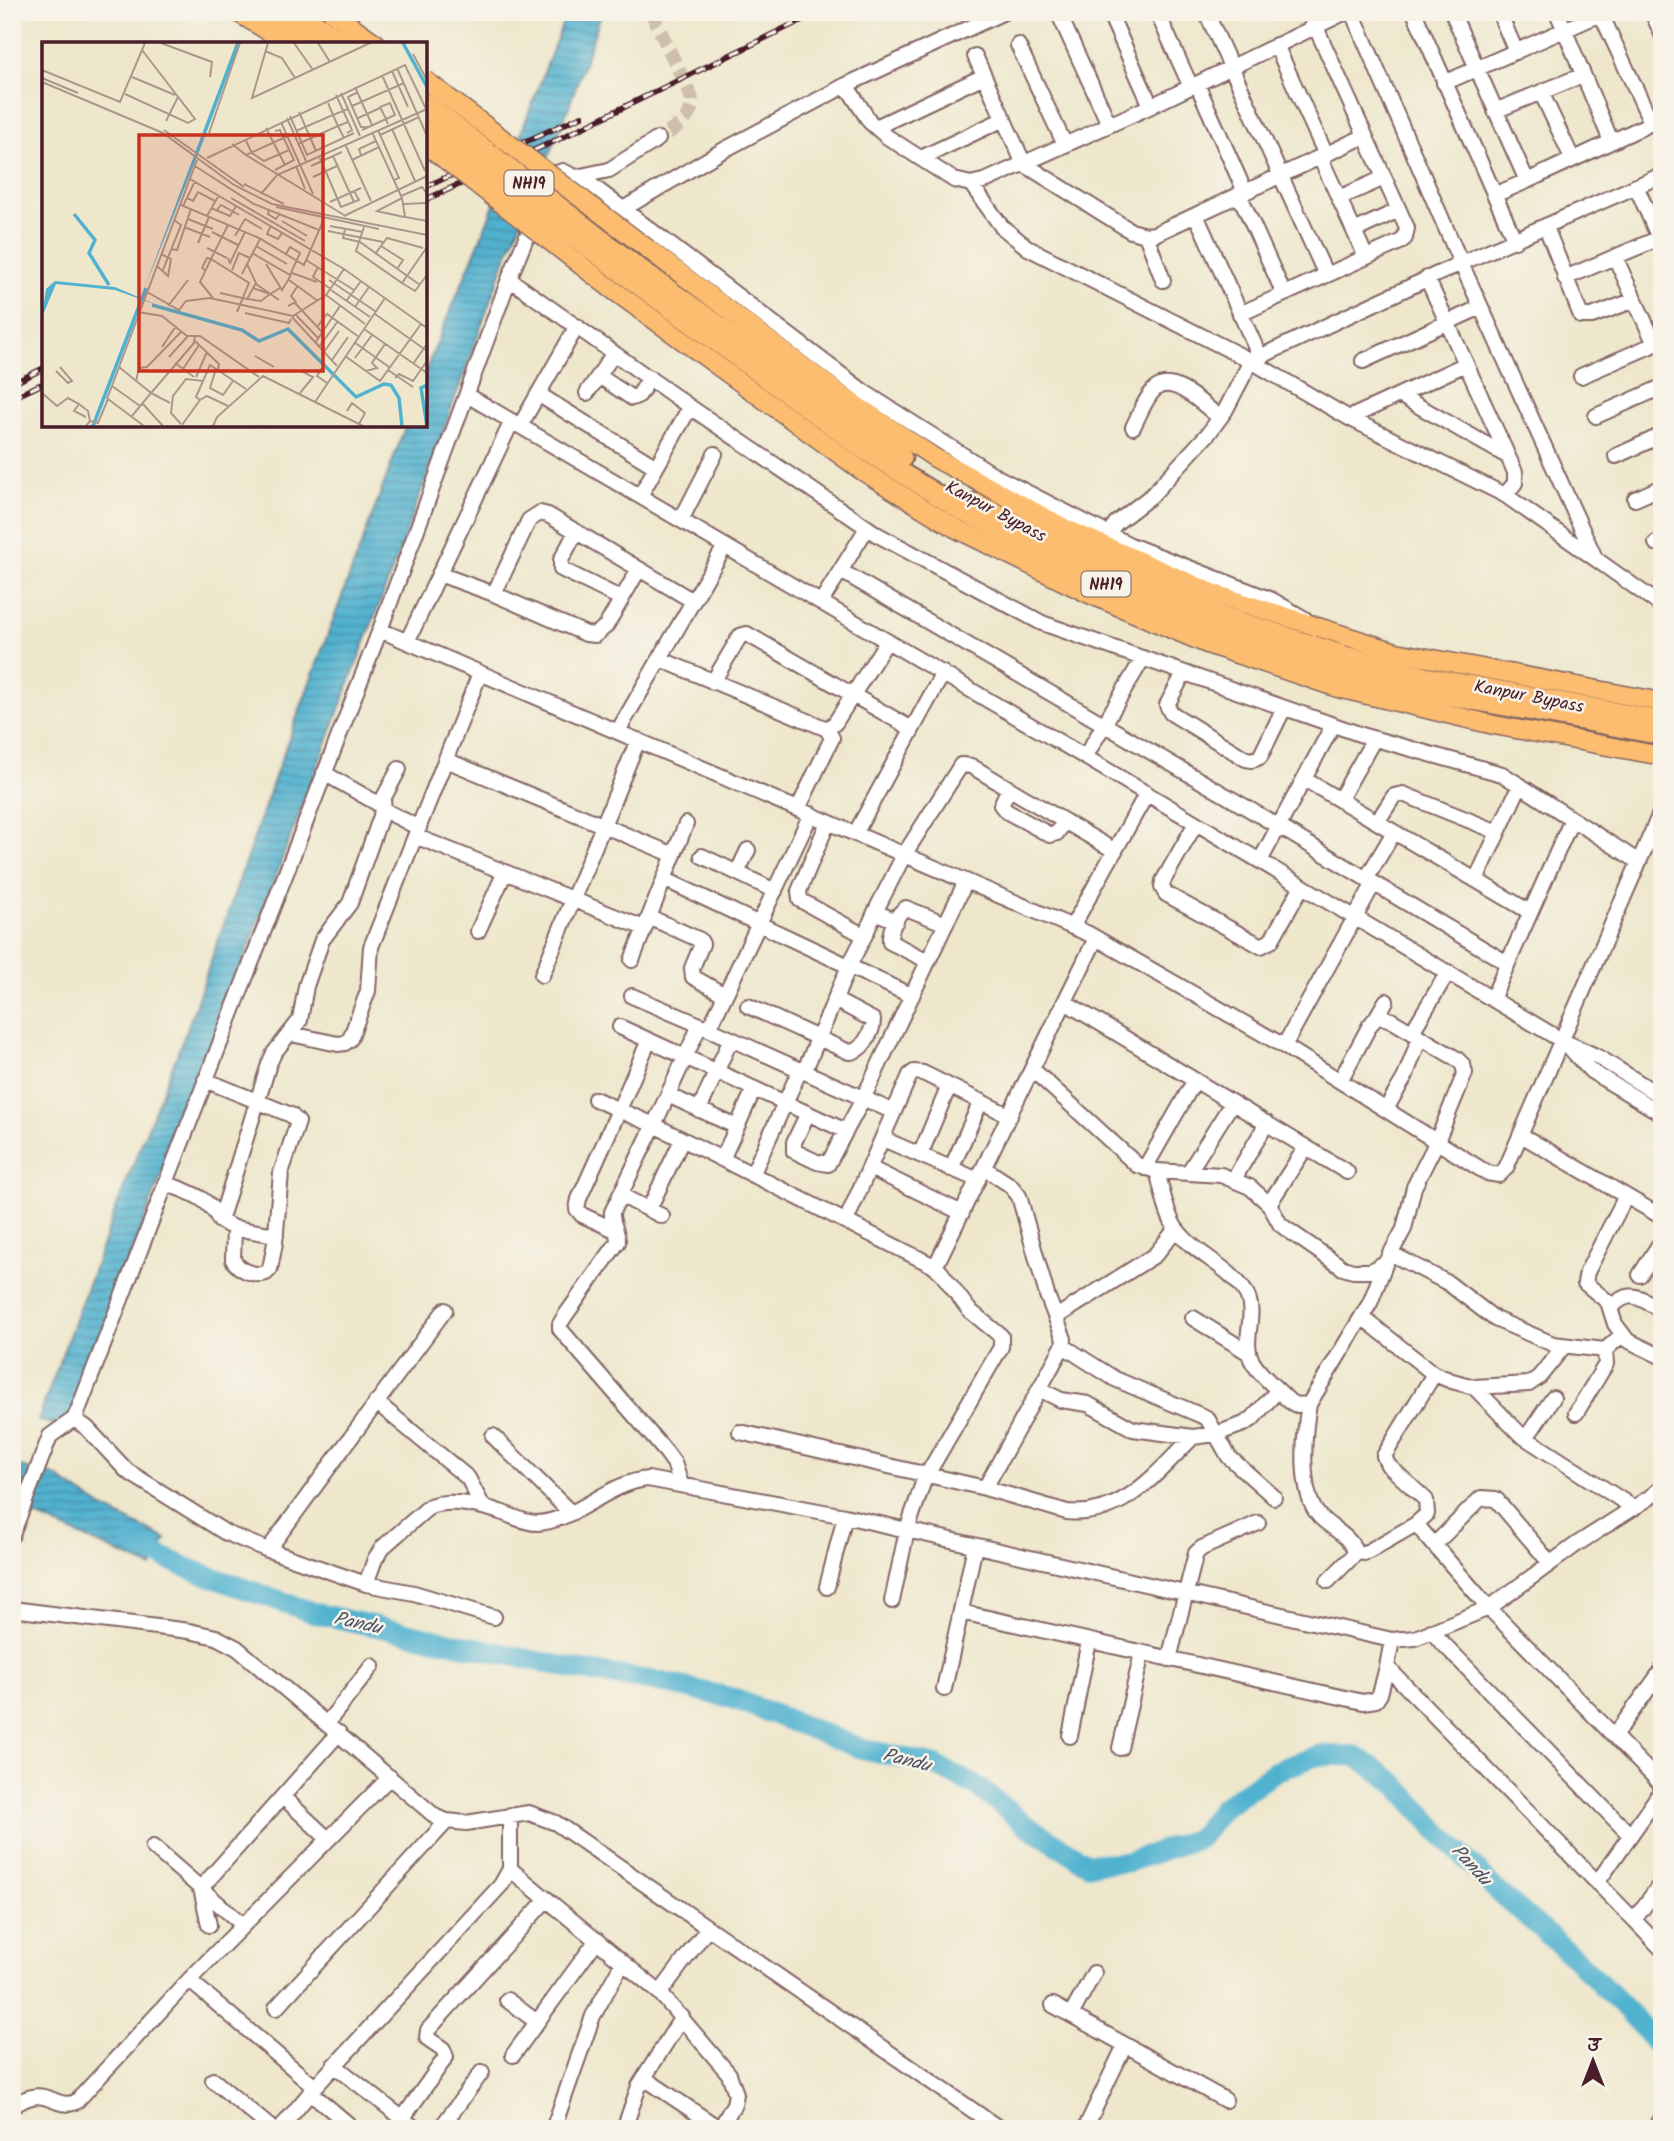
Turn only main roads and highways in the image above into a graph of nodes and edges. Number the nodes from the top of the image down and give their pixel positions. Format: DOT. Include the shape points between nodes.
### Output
graph roads {
  1 [pos="237,12"];
  2 [pos="271,12"];
  3 [pos="299,12"];
  4 [pos="332,12"];
  5 [pos="286,42"];
  6 [pos="314,42"];
  7 [pos="343,42"];
  8 [pos="375,42"];
  9 [pos="427,82"];
  10 [pos="427,105"];
  11 [pos="427,126"];
  12 [pos="427,146"];
  13 [pos="1662,702"];
  14 [pos="1662,721"];
  15 [pos="1662,735"];
  16 [pos="1662,756"];
  1 -- 5 [label="main road"];
  2 -- 6 [label="highway"];
  3 -- 7 [label="highway"];
  4 -- 8 [label="main road"];
  9 -- 13 [label="main road, bridge" via="845,398 935,458 1066,529 1215,594 1396,652"];
  10 -- 14 [label="highway, Kanpur Bypass / NH19, bridge" via="633,264 882,444 968,499 1220,615 1345,656 1425,677"];
  11 -- 15 [label="highway, Kanpur Bypass / NH19, bridge" via="868,452 964,511 1093,578 1209,627 1336,670"];
  12 -- 16 [label="main road, bridge" via="609,287 861,470 955,528 1190,637 1338,688 1494,725"];
}
